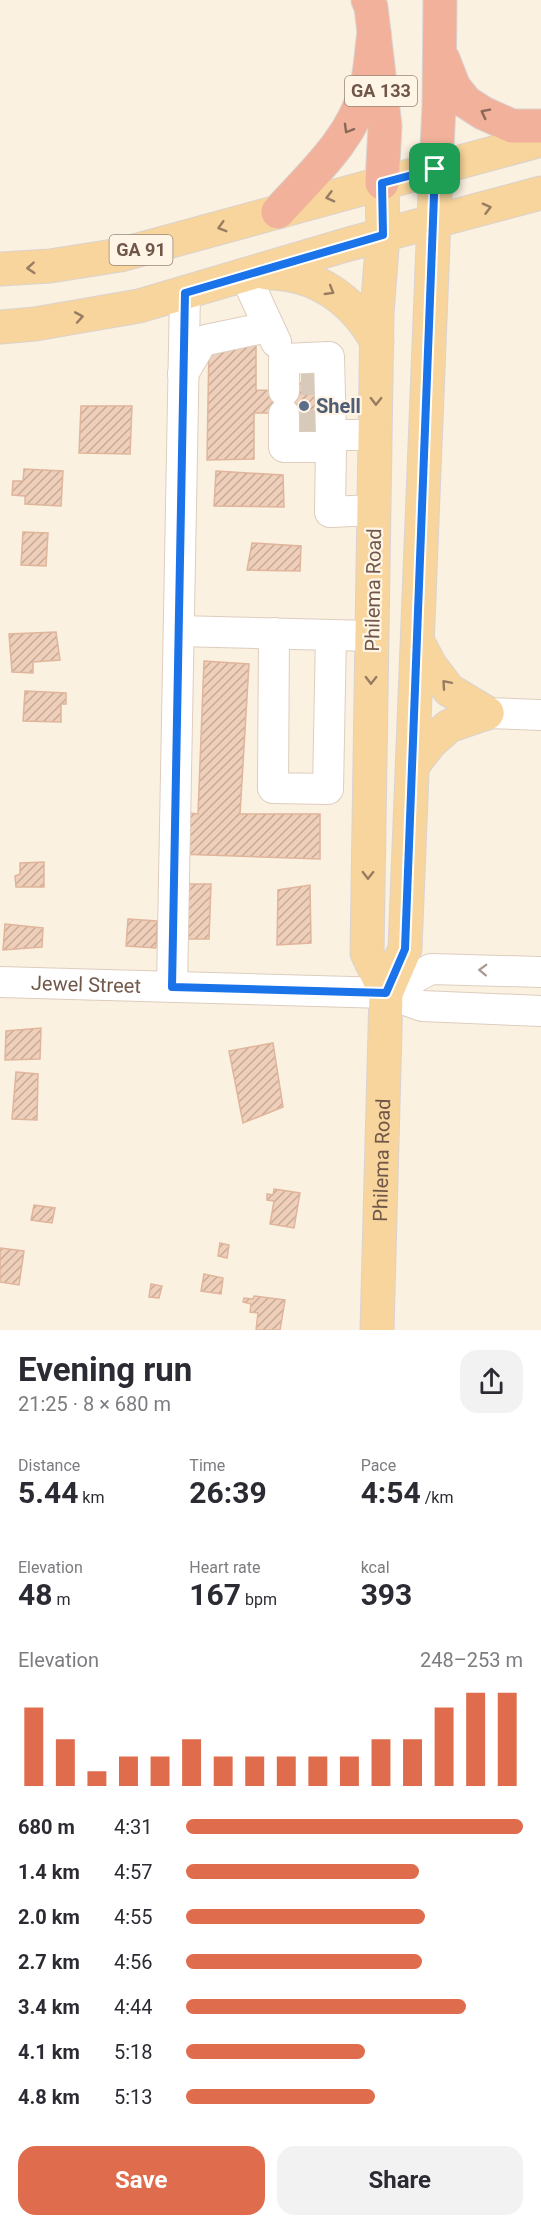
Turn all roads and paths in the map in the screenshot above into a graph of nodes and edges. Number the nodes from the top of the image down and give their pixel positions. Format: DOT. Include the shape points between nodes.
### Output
graph roads {
  1 [pos="368,0"];
  2 [pos="440,0"];
  3 [pos="374,33"];
  4 [pos="440,49"];
  5 [pos="541,126"];
  6 [pos="541,140"];
  7 [pos="435,169"];
  8 [pos="382,183"];
  9 [pos="541,193"];
  10 [pos="278,212"];
  11 [pos="434,222"];
  12 [pos="383,235"];
  13 [pos="0,269"];
  14 [pos="250,274"];
  15 [pos="185,293"];
  16 [pos="0,327"];
  17 [pos="268,327"];
  18 [pos="377,342"];
  19 [pos="183,374"];
  20 [pos="307,405"];
  21 [pos="375,435"];
  22 [pos="374,510"];
  23 [pos="179,631"];
  24 [pos="274,633"];
  25 [pos="331,635"];
  26 [pos="372,636"];
  27 [pos="418,642"];
  28 [pos="487,713"];
  29 [pos="541,715"];
  30 [pos="413,765"];
  31 [pos="328,789"];
  32 [pos="369,790"];
  33 [pos="541,972"];
  34 [pos="0,982"];
  35 [pos="172,987"];
  36 [pos="386,993"];
  37 [pos="541,1011"];
  38 [pos="377,1330"];
  1 -- 3 [label="highway, GA 133"];
  2 -- 4 [label="highway"];
  3 -- 8 [label="highway, GA 133" via="385,126"];
  3 -- 10 [label="highway, one-way" via="366,88 355,116 321,168"];
  5 -- 4 [label="highway, one-way" via="512,126 466,102 454,87"];
  4 -- 7 [label="highway"];
  6 -- 7 [label="main road"];
  7 -- 8 [label="main road, GA 91"];
  7 -- 11 [label="main road, Philema Road"];
  8 -- 10 [label="main road, GA 91, one-way"];
  8 -- 12 [label="main road, Philema Road / GA 133"];
  11 -- 9 [label="main road, one-way"];
  10 -- 13 [label="main road, GA 91, one-way" via="120,255"];
  11 -- 12 [label="main road"];
  11 -- 27 [label="main road, Philema Road"];
  12 -- 14 [label="main road"];
  12 -- 18 [label="main road, Philema Road"];
  14 -- 15 [label="main road"];
  14 -- 17 [label="street"];
  14 -- 18 [label="main road, one-way" via="285,273 329,289 357,311"];
  16 -- 15 [label="main road, one-way" via="107,312"];
  15 -- 19 [label="street"];
  17 -- 19 [label="street" via="206,340"];
  17 -- 20 [label="street"];
  18 -- 21 [label="main road, Philema Road, one-way"];
  19 -- 23 [label="street"];
  20 -- 21 [label="street"];
  20 -- 22 [label="street" via="330,512"];
  21 -- 22 [label="main road, Philema Road"];
  22 -- 26 [label="main road, Philema Road"];
  23 -- 24 [label="street"];
  23 -- 35 [label="street"];
  24 -- 25 [label="street"];
  24 -- 31 [label="street" via="273,788"];
  25 -- 26 [label="street"];
  25 -- 31 [label="street"];
  26 -- 32 [label="main road, Philema Road, one-way"];
  28 -- 27 [label="main road, one-way" via="449,690"];
  27 -- 30 [label="main road, Philema Road"];
  28 -- 29 [label="street"];
  28 -- 30 [label="main road" via="449,726"];
  30 -- 36 [label="main road, Philema Road" via="405,949"];
  31 -- 32 [label="street"];
  32 -- 36 [label="main road, Philema Road, one-way" via="367,953"];
  33 -- 36 [label="street, one-way" via="431,969"];
  34 -- 35 [label="street, Jewel Street"];
  35 -- 36 [label="street, Jewel Street"];
  36 -- 37 [label="street" via="422,1006"];
  36 -- 38 [label="main road, Philema Road"];
}
